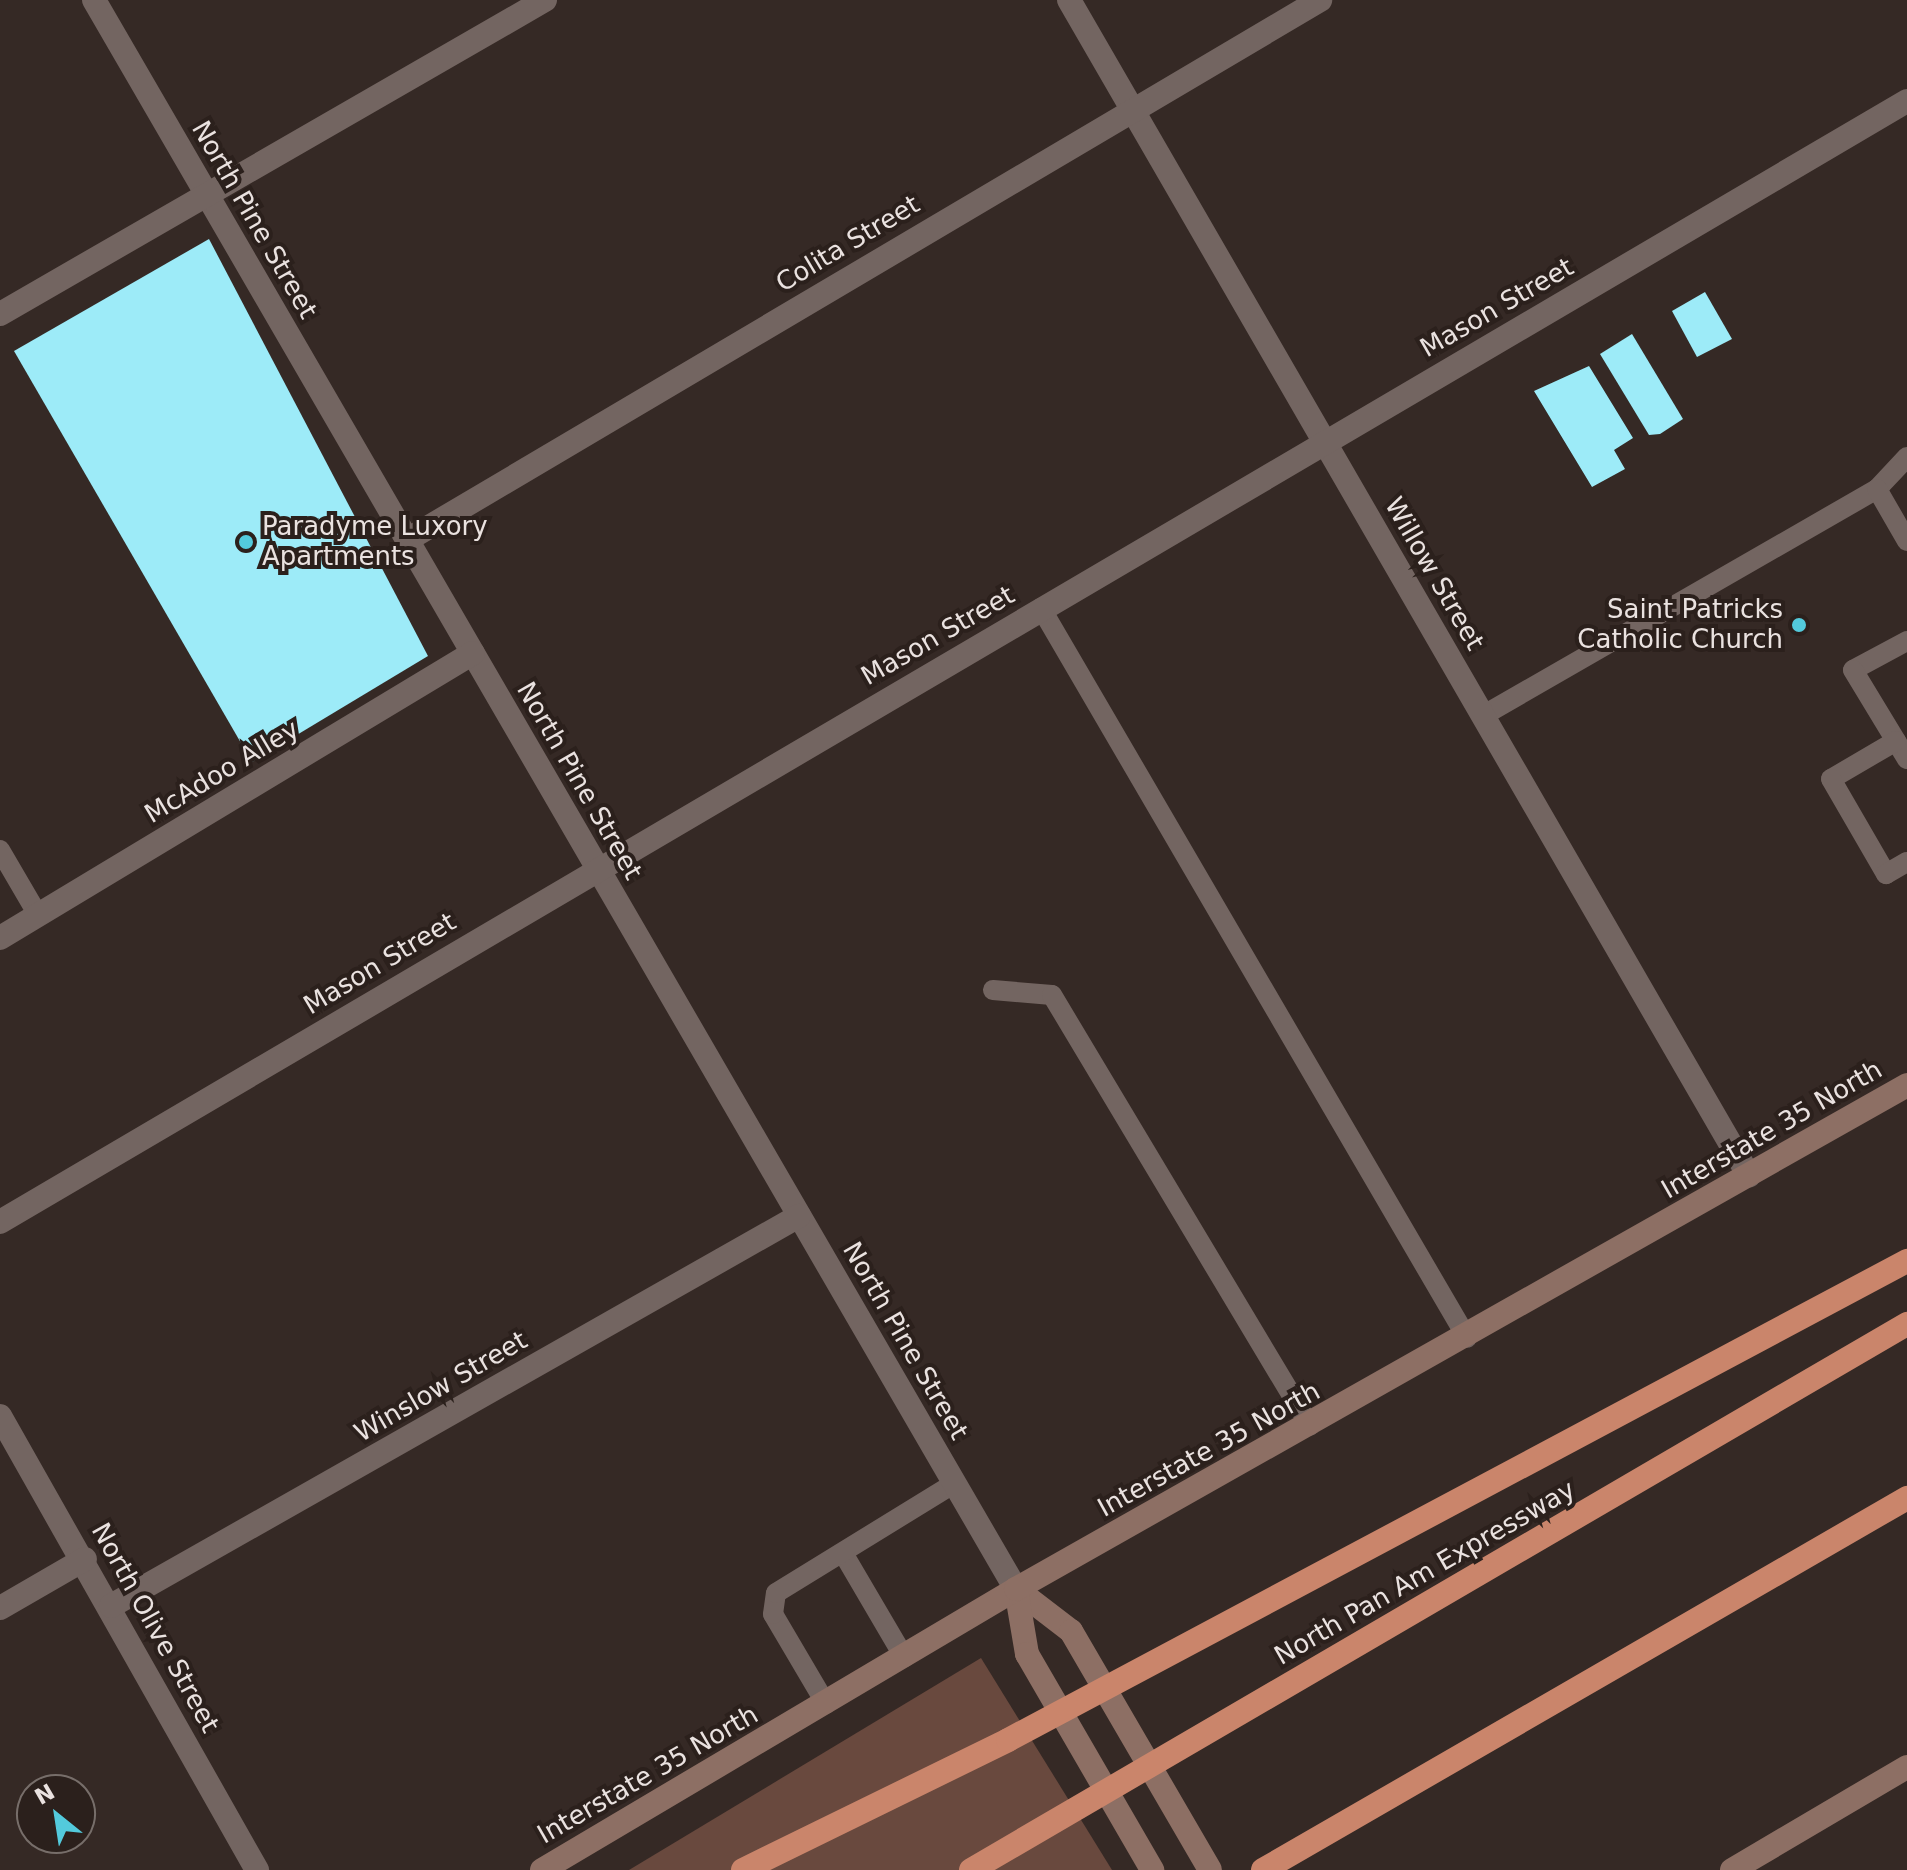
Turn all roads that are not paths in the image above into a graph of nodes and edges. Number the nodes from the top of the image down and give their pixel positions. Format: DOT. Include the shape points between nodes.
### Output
graph roads {
  1 [pos="94,0"];
  2 [pos="545,0"];
  3 [pos="1069,0"];
  4 [pos="1320,0"];
  5 [pos="1907,101"];
  6 [pos="1130,108"];
  7 [pos="207,195"];
  8 [pos="0,314"];
  9 [pos="1324,442"];
  10 [pos="1907,457"];
  11 [pos="1877,489"];
  12 [pos="407,540"];
  13 [pos="1907,541"];
  14 [pos="1041,608"];
  15 [pos="1907,641"];
  16 [pos="473,653"];
  17 [pos="1484,715"];
  18 [pos="1896,741"];
  19 [pos="1907,759"];
  20 [pos="0,850"];
  21 [pos="1907,862"];
  22 [pos="597,867"];
  23 [pos="38,915"];
  24 [pos="0,938"];
  25 [pos="993,990"];
  26 [pos="1907,1085"];
  27 [pos="1749,1176"];
  28 [pos="799,1216"];
  29 [pos="0,1222"];
  30 [pos="1907,1261"];
  31 [pos="1907,1324"];
  32 [pos="1467,1338"];
  33 [pos="0,1416"];
  34 [pos="1310,1426"];
  35 [pos="955,1483"];
  36 [pos="1907,1498"];
  37 [pos="843,1553"];
  38 [pos="85,1559"];
  39 [pos="1016,1589"];
  40 [pos="111,1606"];
  41 [pos="0,1608"];
  42 [pos="904,1657"];
  43 [pos="826,1704"];
  44 [pos="1907,1767"];
  45 [pos="1364,1815"];
  46 [pos="257,1870"];
  47 [pos="542,1870"];
  48 [pos="743,1870"];
  49 [pos="971,1870"];
  50 [pos="1152,1870"];
  51 [pos="1210,1870"];
  52 [pos="1263,1870"];
  53 [pos="1280,1870"];
  54 [pos="1732,1870"];
  1 -- 7 [label="street, North Pine Street"];
  2 -- 7 [label="street"];
  3 -- 6 [label="street, Willow Street"];
  4 -- 6 [label="street, Colita Street"];
  5 -- 9 [label="street, Mason Street"];
  6 -- 9 [label="street, Willow Street"];
  6 -- 12 [label="street, Colita Street"];
  7 -- 8 [label="street"];
  7 -- 12 [label="street, North Pine Street"];
  9 -- 14 [label="street, Mason Street"];
  9 -- 17 [label="street, Willow Street"];
  10 -- 11 [label="lane"];
  11 -- 13 [label="lane"];
  11 -- 17 [label="lane"];
  12 -- 16 [label="street, North Pine Street"];
  14 -- 22 [label="street, Mason Street"];
  14 -- 32 [label="lane"];
  15 -- 18 [label="lane" via="1853,670"];
  16 -- 22 [label="street, North Pine Street"];
  16 -- 23 [label="street, McAdoo Alley"];
  17 -- 27 [label="street, Willow Street"];
  18 -- 19 [label="lane"];
  18 -- 21 [label="lane" via="1831,779 1886,874"];
  20 -- 23 [label="lane"];
  22 -- 28 [label="street, North Pine Street"];
  22 -- 29 [label="street, Mason Street"];
  23 -- 24 [label="street, McAdoo Alley"];
  25 -- 34 [label="lane" via="1052,995"];
  26 -- 27 [label="main road, Interstate 35 North"];
  27 -- 32 [label="main road, Interstate 35 North"];
  28 -- 35 [label="street, North Pine Street"];
  28 -- 40 [label="street, Winslow Street"];
  30 -- 48 [label="highway" via="1036,1726"];
  31 -- 49 [label="highway, North Pan Am Expressway"];
  32 -- 34 [label="main road, Interstate 35 North"];
  33 -- 38 [label="street, North Olive Street"];
  34 -- 39 [label="main road, Interstate 35 North"];
  35 -- 37 [label="lane"];
  35 -- 39 [label="street, North Pine Street"];
  36 -- 45 [label="highway"];
  37 -- 42 [label="lane"];
  37 -- 43 [label="lane" via="772,1601"];
  38 -- 40 [label="street, North Olive Street"];
  38 -- 41 [label="street"];
  39 -- 42 [label="main road, Interstate 35 North"];
  39 -- 50 [label="main road, North Pine Street" via="1027,1654"];
  39 -- 51 [label="main road, North Pine Street" via="1071,1631"];
  40 -- 46 [label="street, North Olive Street"];
  42 -- 43 [label="main road, Interstate 35 North"];
  43 -- 47 [label="main road, Interstate 35 North"];
  44 -- 54 [label="main road"];
  45 -- 52 [label="highway"];
  45 -- 53 [label="highway"];
}
